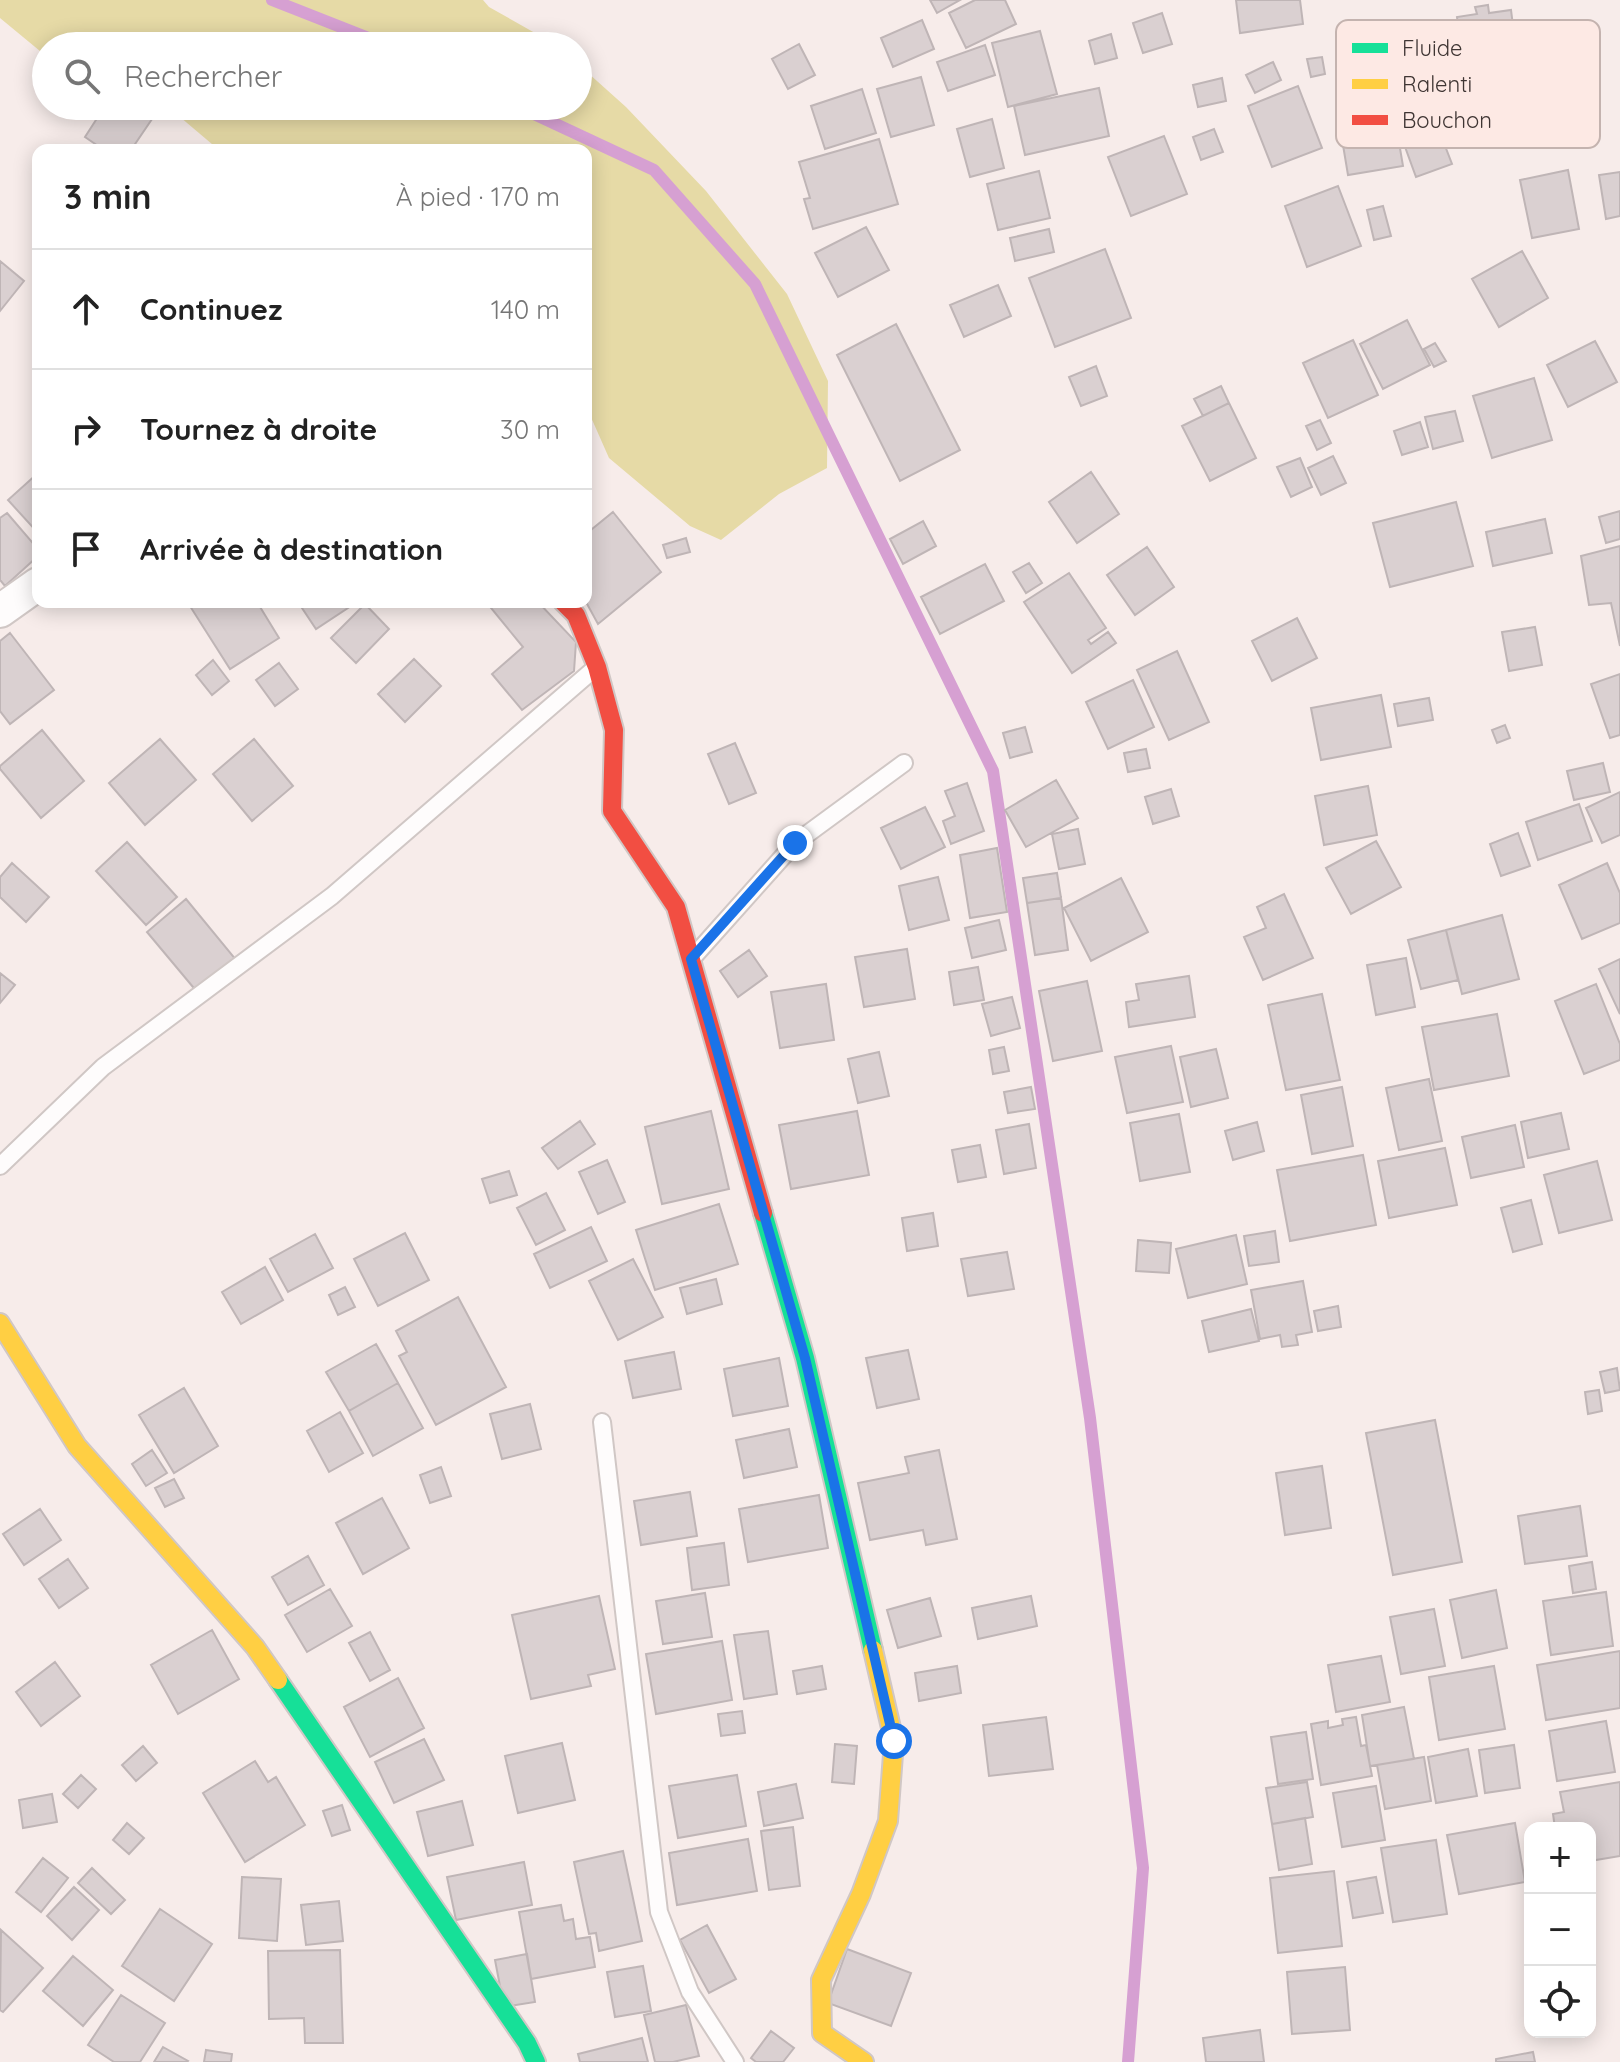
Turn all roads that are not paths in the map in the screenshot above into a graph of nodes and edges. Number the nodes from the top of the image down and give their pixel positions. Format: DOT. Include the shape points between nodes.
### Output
graph roads {
  1 [pos="32,588"];
  2 [pos="569,608"];
  3 [pos="0,611"];
  4 [pos="597,667"];
  5 [pos="904,763"];
  6 [pos="691,959"];
  7 [pos="0,1166"];
  8 [pos="0,1323"];
  9 [pos="602,1422"];
  10 [pos="536,2062"];
  11 [pos="735,2062"];
  12 [pos="864,2062"];
  1 -- 3 [label="street"];
  2 -- 4 [label="street"];
  4 -- 6 [label="street" via="614,730 612,811 676,907"];
  4 -- 7 [label="lane" via="332,896 103,1067"];
  5 -- 6 [label="lane" via="795,843"];
  6 -- 12 [label="street" via="805,1358 894,1741 888,1821 821,1980 822,2033"];
  8 -- 10 [label="street" via="77,1446 255,1647"];
  9 -- 11 [label="lane" via="659,1912 690,1992"];
}
